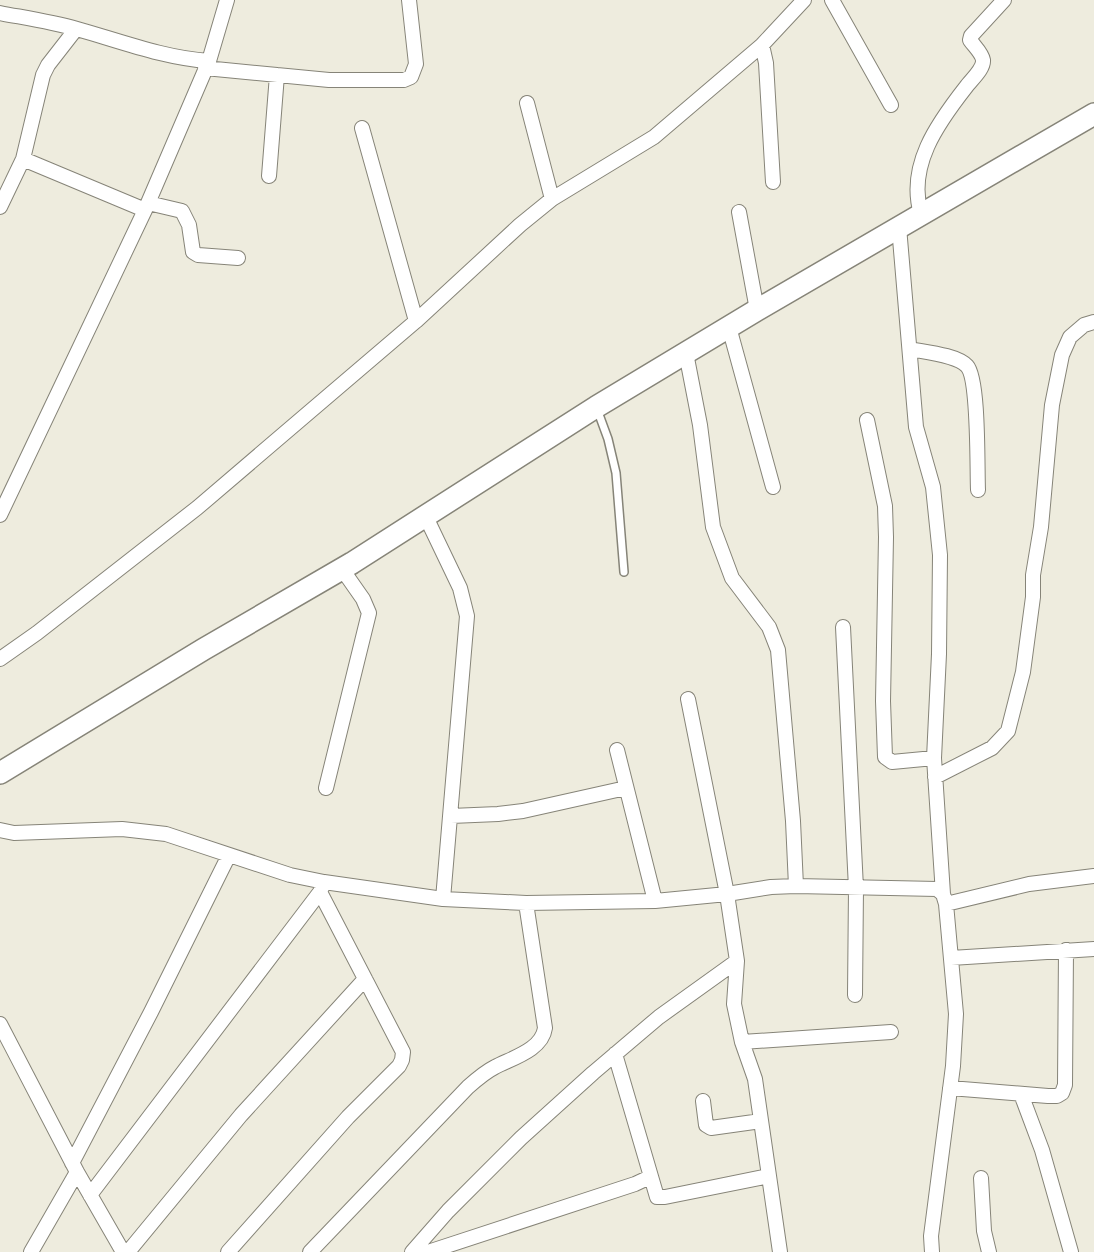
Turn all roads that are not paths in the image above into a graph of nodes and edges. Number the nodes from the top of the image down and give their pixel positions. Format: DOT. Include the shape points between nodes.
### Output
graph roads {
  1 [pos="227,0"];
  2 [pos="409,0"];
  3 [pos="804,0"];
  4 [pos="832,0"];
  5 [pos="1004,0"];
  6 [pos="0,13"];
  7 [pos="76,28"];
  8 [pos="762,45"];
  9 [pos="207,64"];
  10 [pos="277,75"];
  11 [pos="527,103"];
  12 [pos="891,105"];
  13 [pos="1094,114"];
  14 [pos="362,128"];
  15 [pos="23,159"];
  16 [pos="269,176"];
  17 [pos="774,182"];
  18 [pos="552,199"];
  19 [pos="147,206"];
  20 [pos="0,207"];
  21 [pos="739,212"];
  22 [pos="921,214"];
  23 [pos="899,227"];
  24 [pos="238,258"];
  25 [pos="757,310"];
  26 [pos="416,321"];
  27 [pos="1094,322"];
  28 [pos="729,327"];
  29 [pos="910,349"];
  30 [pos="686,353"];
  31 [pos="596,407"];
  32 [pos="867,420"];
  33 [pos="772,487"];
  34 [pos="978,490"];
  35 [pos="0,515"];
  36 [pos="426,516"];
  37 [pos="342,569"];
  38 [pos="624,572"];
  39 [pos="843,627"];
  40 [pos="0,659"];
  41 [pos="688,699"];
  42 [pos="616,750"];
  43 [pos="934,758"];
  44 [pos="0,773"];
  45 [pos="935,777"];
  46 [pos="326,788"];
  47 [pos="626,788"];
  48 [pos="451,816"];
  49 [pos="0,830"];
  50 [pos="229,855"];
  51 [pos="1094,876"];
  52 [pos="796,886"];
  53 [pos="322,887"];
  54 [pos="855,888"];
  55 [pos="727,894"];
  56 [pos="443,899"];
  57 [pos="944,899"];
  58 [pos="655,901"];
  59 [pos="526,903"];
  60 [pos="1094,949"];
  61 [pos="1066,950"];
  62 [pos="951,958"];
  63 [pos="737,961"];
  64 [pos="365,979"];
  65 [pos="855,995"];
  66 [pos="0,1024"];
  67 [pos="891,1032"];
  68 [pos="742,1042"];
  69 [pos="615,1054"];
  70 [pos="950,1088"];
  71 [pos="1021,1094"];
  72 [pos="703,1101"];
  73 [pos="761,1121"];
  74 [pos="75,1167"];
  75 [pos="769,1176"];
  76 [pos="650,1177"];
  77 [pos="981,1178"];
  78 [pos="90,1195"];
  79 [pos="31,1252"];
  80 [pos="123,1252"];
  81 [pos="128,1252"];
  82 [pos="228,1252"];
  83 [pos="310,1252"];
  84 [pos="412,1252"];
  85 [pos="428,1252"];
  86 [pos="780,1252"];
  87 [pos="932,1252"];
  88 [pos="989,1252"];
  89 [pos="1071,1252"];
  1 -- 9 [label="street"];
  2 -- 10 [label="street" via="416,64 411,77 329,80"];
  3 -- 8 [label="street"];
  4 -- 12 [label="street"];
  5 -- 22 [label="street" via="971,36 983,59 982,66 926,147 916,185"];
  6 -- 7 [label="street"];
  7 -- 9 [label="street"];
  7 -- 15 [label="street" via="43,75"];
  8 -- 17 [label="street"];
  8 -- 18 [label="street" via="654,137"];
  9 -- 10 [label="street"];
  9 -- 19 [label="street"];
  10 -- 16 [label="street"];
  11 -- 18 [label="street"];
  13 -- 22 [label="highway"];
  14 -- 26 [label="street"];
  15 -- 19 [label="street"];
  15 -- 20 [label="street"];
  18 -- 26 [label="street"];
  19 -- 24 [label="street" via="182,211 189,225 193,252"];
  19 -- 35 [label="street"];
  21 -- 25 [label="street"];
  22 -- 23 [label="highway"];
  23 -- 25 [label="highway"];
  23 -- 29 [label="street"];
  25 -- 28 [label="highway"];
  26 -- 40 [label="street" via="197,508"];
  27 -- 45 [label="street" via="1070,337 1062,355 1052,405 1023,672 1008,731 992,748"];
  28 -- 30 [label="highway"];
  28 -- 33 [label="street"];
  29 -- 34 [label="street" via="961,361 968,367 974,385"];
  29 -- 43 [label="street" via="916,427 933,487 940,555"];
  30 -- 31 [label="highway"];
  30 -- 52 [label="street" via="713,527 732,578 769,627 778,650"];
  31 -- 36 [label="highway"];
  31 -- 38 [label="lane" via="616,473"];
  32 -- 43 [label="street" via="885,506 885,757 892,762"];
  36 -- 37 [label="highway"];
  36 -- 48 [label="street" via="460,588 467,616"];
  37 -- 44 [label="highway"];
  37 -- 46 [label="street" via="369,613"];
  39 -- 54 [label="street"];
  41 -- 55 [label="street"];
  42 -- 47 [label="street"];
  43 -- 45 [label="street"];
  45 -- 57 [label="street"];
  47 -- 48 [label="street" via="524,811"];
  47 -- 58 [label="street"];
  48 -- 56 [label="street"];
  49 -- 50 [label="street" via="14,833 122,829 166,834"];
  50 -- 53 [label="street"];
  50 -- 74 [label="street"];
  51 -- 57 [label="street"];
  52 -- 54 [label="street"];
  52 -- 55 [label="street"];
  53 -- 56 [label="street"];
  53 -- 64 [label="street"];
  53 -- 78 [label="street"];
  54 -- 57 [label="street" via="937,890"];
  54 -- 65 [label="street"];
  55 -- 58 [label="street"];
  55 -- 63 [label="street"];
  56 -- 59 [label="street"];
  57 -- 62 [label="street"];
  58 -- 59 [label="street"];
  59 -- 83 [label="street" via="544,1036 468,1087"];
  60 -- 61 [label="street"];
  61 -- 62 [label="street"];
  61 -- 71 [label="street" via="1065,1085 1058,1096"];
  62 -- 70 [label="street" via="956,1014"];
  63 -- 68 [label="street" via="734,1004"];
  63 -- 69 [label="street" via="658,1017"];
  64 -- 81 [label="street" via="241,1115"];
  64 -- 82 [label="street" via="403,1052 399,1066 348,1117"];
  66 -- 74 [label="street"];
  67 -- 68 [label="street"];
  68 -- 73 [label="street" via="755,1079"];
  69 -- 76 [label="street"];
  69 -- 84 [label="street" via="521,1138 448,1210"];
  70 -- 71 [label="street"];
  70 -- 87 [label="street"];
  71 -- 89 [label="street" via="1042,1150"];
  72 -- 73 [label="street" via="706,1125 711,1128"];
  73 -- 75 [label="street"];
  74 -- 78 [label="street"];
  74 -- 79 [label="street"];
  75 -- 76 [label="street" via="661,1198 654,1194"];
  75 -- 86 [label="street"];
  76 -- 85 [label="street"];
  77 -- 88 [label="street"];
  78 -- 80 [label="street"];
}
